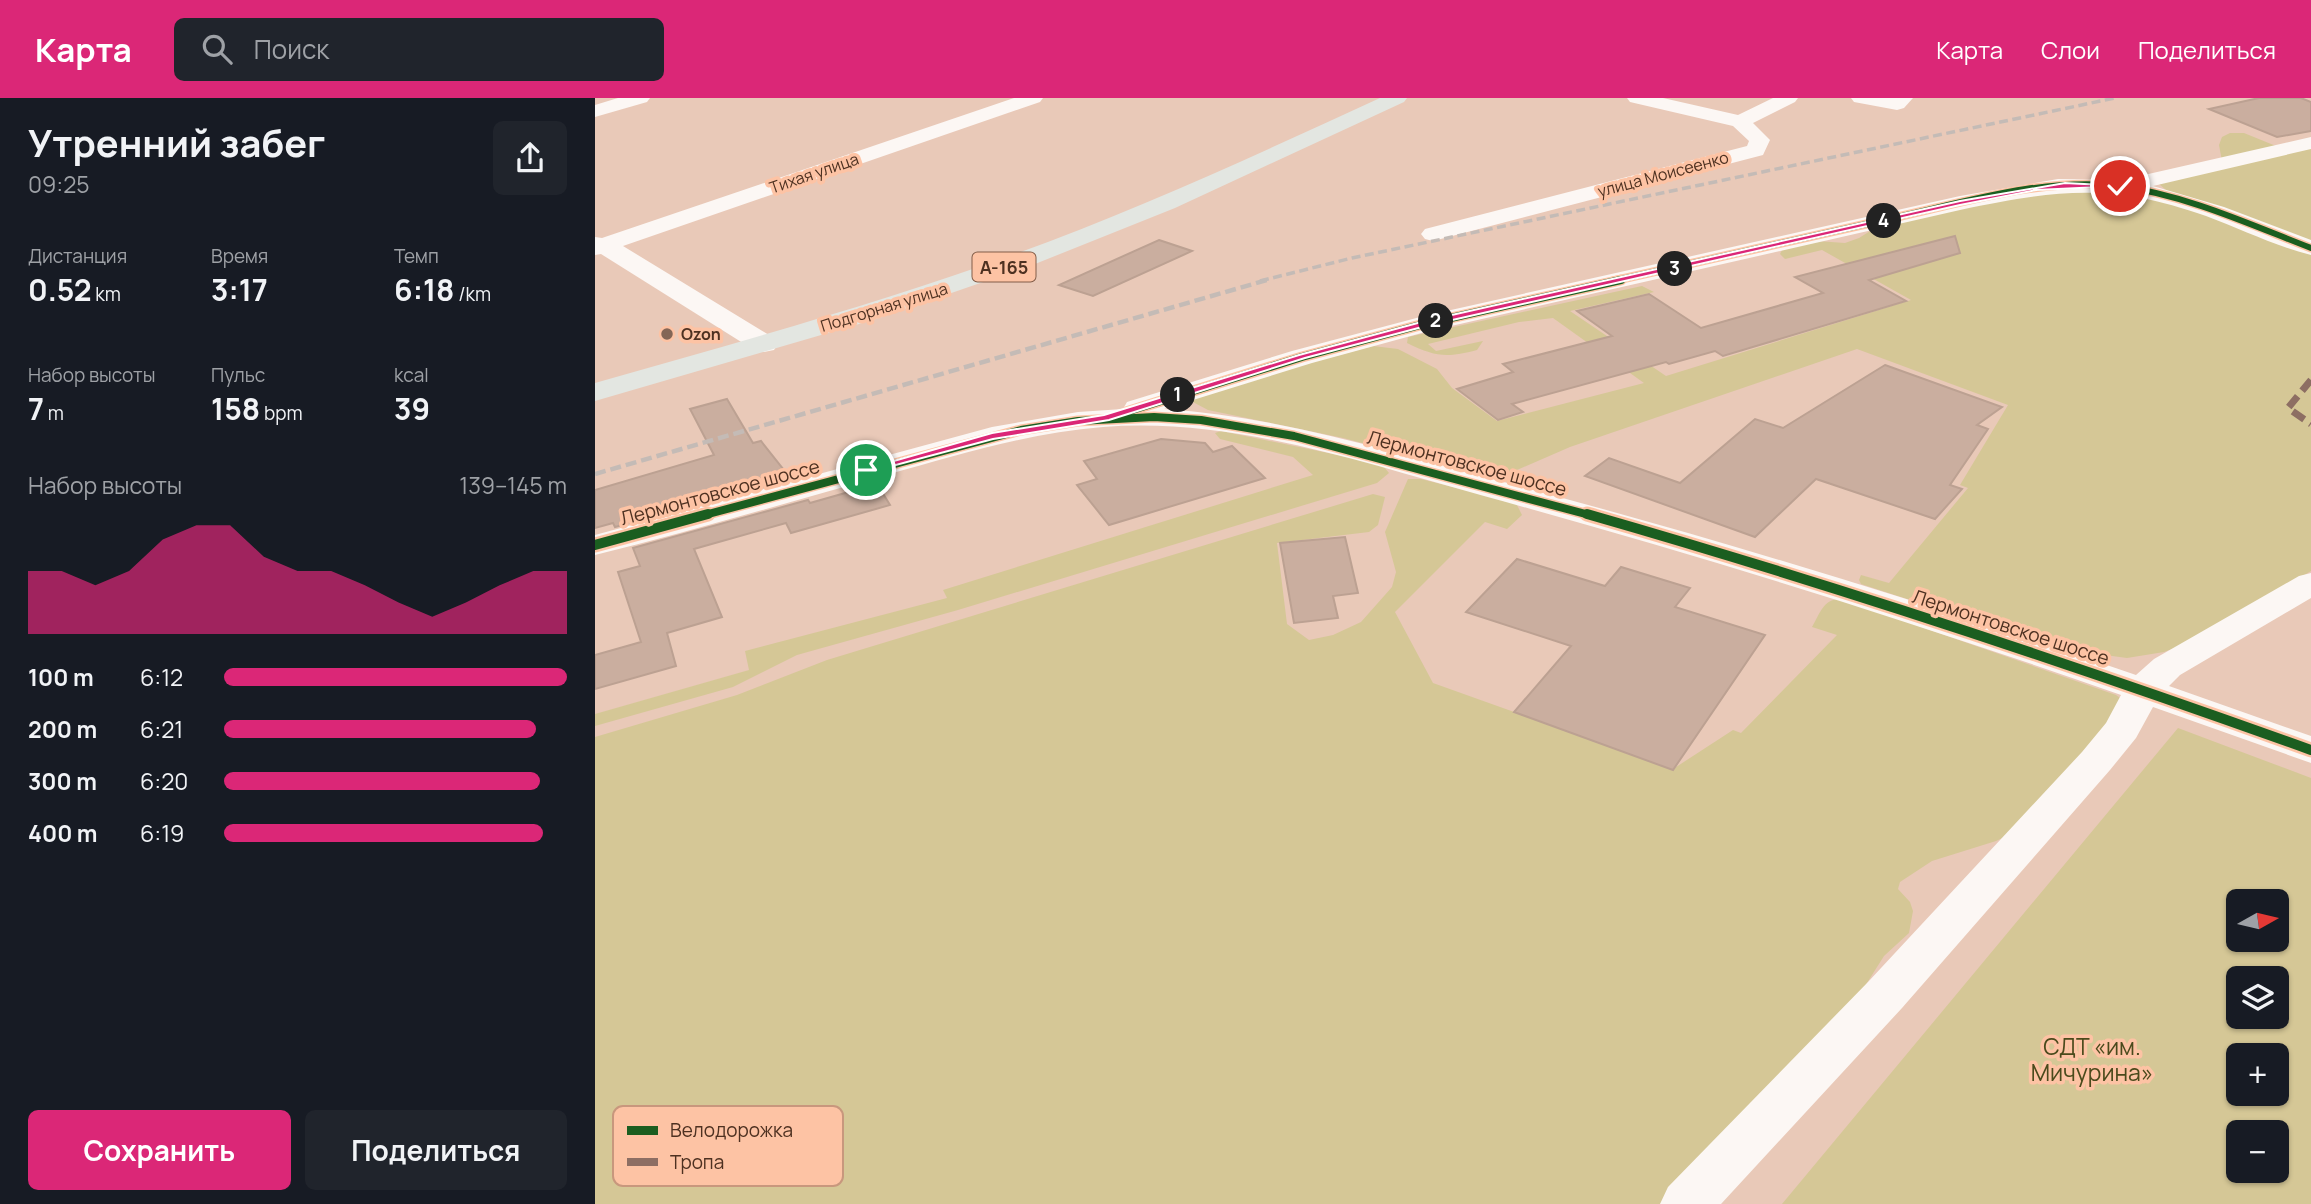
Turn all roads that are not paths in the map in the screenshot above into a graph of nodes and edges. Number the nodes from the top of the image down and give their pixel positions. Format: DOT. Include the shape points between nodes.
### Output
graph roads {
  1 [pos="640,98"];
  2 [pos="1033,98"];
  3 [pos="1397,98"];
  4 [pos="1641,98"];
  5 [pos="1788,98"];
  6 [pos="1861,98"];
  7 [pos="1903,98"];
  8 [pos="597,110"];
  9 [pos="1740,122"];
  10 [pos="2311,143"];
  11 [pos="2120,186"];
  12 [pos="1433,234"];
  13 [pos="598,246"];
  14 [pos="2311,248"];
  15 [pos="764,344"];
  16 [pos="595,392"];
  17 [pos="1106,418"];
  18 [pos="595,545"];
  19 [pos="2311,583"];
  20 [pos="2143,689"];
  21 [pos="2311,750"];
  22 [pos="1687,1204"];
  1 -- 8 [label="street"];
  2 -- 13 [label="street, Тихая улица"];
  3 -- 15 [label="main road, Подгорная улица / А-165" via="1029,258"];
  4 -- 9 [label="street, улица Моисеенко"];
  5 -- 9 [label="street"];
  6 -- 7 [label="street" via="1897,104"];
  9 -- 12 [label="street, улица Моисеенко" via="1760,140 1755,150"];
  10 -- 11 [label="street"];
  11 -- 14 [label="street" via="2210,211"];
  11 -- 17 [label="street" via="2036,188 1960,203 1425,324"];
  13 -- 15 [label="street" via="672,285"];
  15 -- 16 [label="main road, Подгорная улица / А-165"];
  17 -- 18 [label="street, Лермонтовское шоссе" via="992,436"];
  17 -- 20 [label="street, Лермонтовское шоссе" via="1219,422 1346,449 1666,535"];
  19 -- 20 [label="street" via="2167,667"];
  20 -- 21 [label="street, Лермонтовское шоссе"];
  20 -- 22 [label="street" via="2122,729 2096,761 1885,995"];
}
